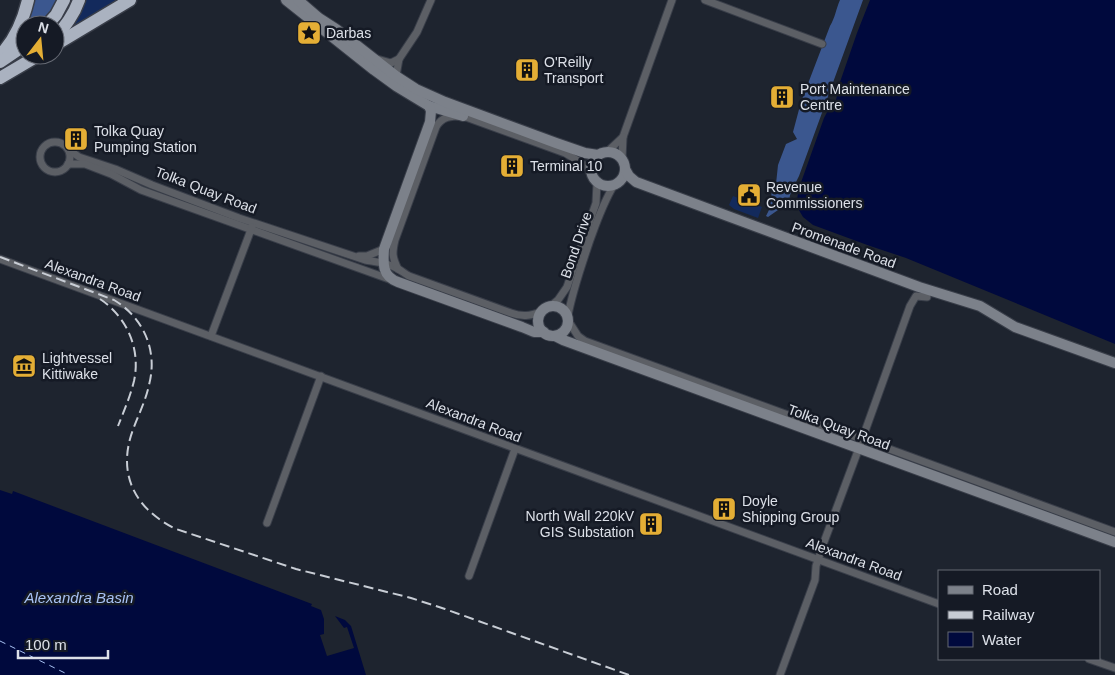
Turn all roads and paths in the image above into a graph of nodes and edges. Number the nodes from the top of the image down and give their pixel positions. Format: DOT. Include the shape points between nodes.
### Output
graph roads {
  1 [pos="28,0"];
  2 [pos="64,0"];
  3 [pos="79,0"];
  4 [pos="130,0"];
  5 [pos="286,0"];
  6 [pos="298,0"];
  7 [pos="308,0"];
  8 [pos="431,0"];
  9 [pos="672,0"];
  10 [pos="704,0"];
  11 [pos="56,15"];
  12 [pos="65,27"];
  13 [pos="335,28"];
  14 [pos="65,39"];
  15 [pos="822,44"];
  16 [pos="15,52"];
  17 [pos="0,55"];
  18 [pos="372,57"];
  19 [pos="399,59"];
  20 [pos="0,62"];
  21 [pos="21,65"];
  22 [pos="396,76"];
  23 [pos="0,78"];
  24 [pos="429,106"];
  25 [pos="463,116"];
  26 [pos="623,137"];
  27 [pos="68,149"];
  28 [pos="603,153"];
  29 [pos="68,164"];
  30 [pos="623,164"];
  31 [pos="590,170"];
  32 [pos="597,183"];
  33 [pos="614,185"];
  34 [pos="252,226"];
  35 [pos="384,249"];
  36 [pos="338,250"];
  37 [pos="353,256"];
  38 [pos="0,259"];
  39 [pos="335,259"];
  40 [pos="383,263"];
  41 [pos="398,269"];
  42 [pos="391,279"];
  43 [pos="927,297"];
  44 [pos="552,305"];
  45 [pos="541,312"];
  46 [pos="568,318"];
  47 [pos="544,332"];
  48 [pos="211,336"];
  49 [pos="555,336"];
  50 [pos="1115,363"];
  51 [pos="321,376"];
  52 [pos="860,443"];
  53 [pos="515,449"];
  54 [pos="267,523"];
  55 [pos="1115,532"];
  56 [pos="1115,542"];
  57 [pos="819,560"];
  58 [pos="469,576"];
  59 [pos="938,604"];
  60 [pos="1092,660"];
  61 [pos="1115,668"];
  62 [pos="780,675"];
  1 -- 17 [label="highway" via="20,28"];
  2 -- 11 [label="highway"];
  3 -- 12 [label="highway"];
  4 -- 14 [label="highway"];
  5 -- 24 [label="street" via="374,70"];
  6 -- 13 [label="street"];
  7 -- 13 [label="street"];
  8 -- 19 [label="street"];
  9 -- 26 [label="street"];
  10 -- 15 [label="street"];
  13 -- 18 [label="street"];
  16 -- 20 [label="highway"];
  18 -- 19 [label="street" via="391,63"];
  18 -- 22 [label="street"];
  19 -- 22 [label="street"];
  21 -- 23 [label="highway"];
  22 -- 28 [label="street" via="445,102 585,152"];
  24 -- 25 [label="street"];
  24 -- 35 [label="street" via="430,122"];
  25 -- 31 [label="street" via="565,153"];
  25 -- 41 [label="street" via="445,118 436,128 395,240 393,259"];
  26 -- 28 [label="street"];
  26 -- 30 [label="street"];
  27 -- 29 [label="street"];
  27 -- 29 [label="street" via="52,142 42,149 40,158 44,167 53,172 64,169"];
  27 -- 34 [label="street, Tolka Quay Road" via="82,158"];
  28 -- 30 [label="street" via="616,154"];
  28 -- 31 [label="street" via="594,158"];
  29 -- 34 [label="street, Tolka Quay Road" via="85,164 141,190"];
  30 -- 33 [label="street" via="622,178"];
  30 -- 50 [label="street, Promenade Road" via="636,182 919,287 980,306 1015,327"];
  31 -- 32 [label="street"];
  32 -- 33 [label="street"];
  32 -- 44 [label="street, Bond Drive" via="596,203 567,287"];
  33 -- 46 [label="street, Bond Drive" via="599,214 581,266"];
  34 -- 36 [label="street, Tolka Quay Road"];
  34 -- 39 [label="street, Tolka Quay Road"];
  34 -- 48 [label="street"];
  35 -- 37 [label="street" via="367,256"];
  35 -- 40 [label="street"];
  36 -- 37 [label="street, Tolka Quay Road"];
  36 -- 39 [label="street"];
  37 -- 40 [label="street, Tolka Quay Road"];
  38 -- 48 [label="street, Alexandra Road"];
  39 -- 42 [label="street, Tolka Quay Road"];
  40 -- 41 [label="street, Tolka Quay Road"];
  40 -- 42 [label="street"];
  41 -- 45 [label="street, Tolka Quay Road" via="409,276 518,316"];
  42 -- 47 [label="street, Tolka Quay Road" via="534,332"];
  43 -- 52 [label="street" via="916,296 910,306"];
  44 -- 45 [label="street"];
  44 -- 46 [label="street" via="563,309"];
  45 -- 47 [label="street" via="538,321"];
  46 -- 49 [label="street" via="565,330"];
  46 -- 52 [label="street, Tolka Quay Road" via="578,336 585,341 823,425"];
  47 -- 49 [label="street"];
  48 -- 51 [label="street, Alexandra Road"];
  49 -- 52 [label="street, Tolka Quay Road" via="766,415"];
  51 -- 53 [label="street, Alexandra Road"];
  51 -- 54 [label="street"];
  52 -- 55 [label="street, Tolka Quay Road"];
  52 -- 56 [label="street, Tolka Quay Road"];
  52 -- 57 [label="street"];
  53 -- 57 [label="street, Alexandra Road"];
  53 -- 58 [label="street"];
  57 -- 59 [label="street, Alexandra Road"];
  57 -- 62 [label="street"];
  60 -- 61 [label="street"];
}
